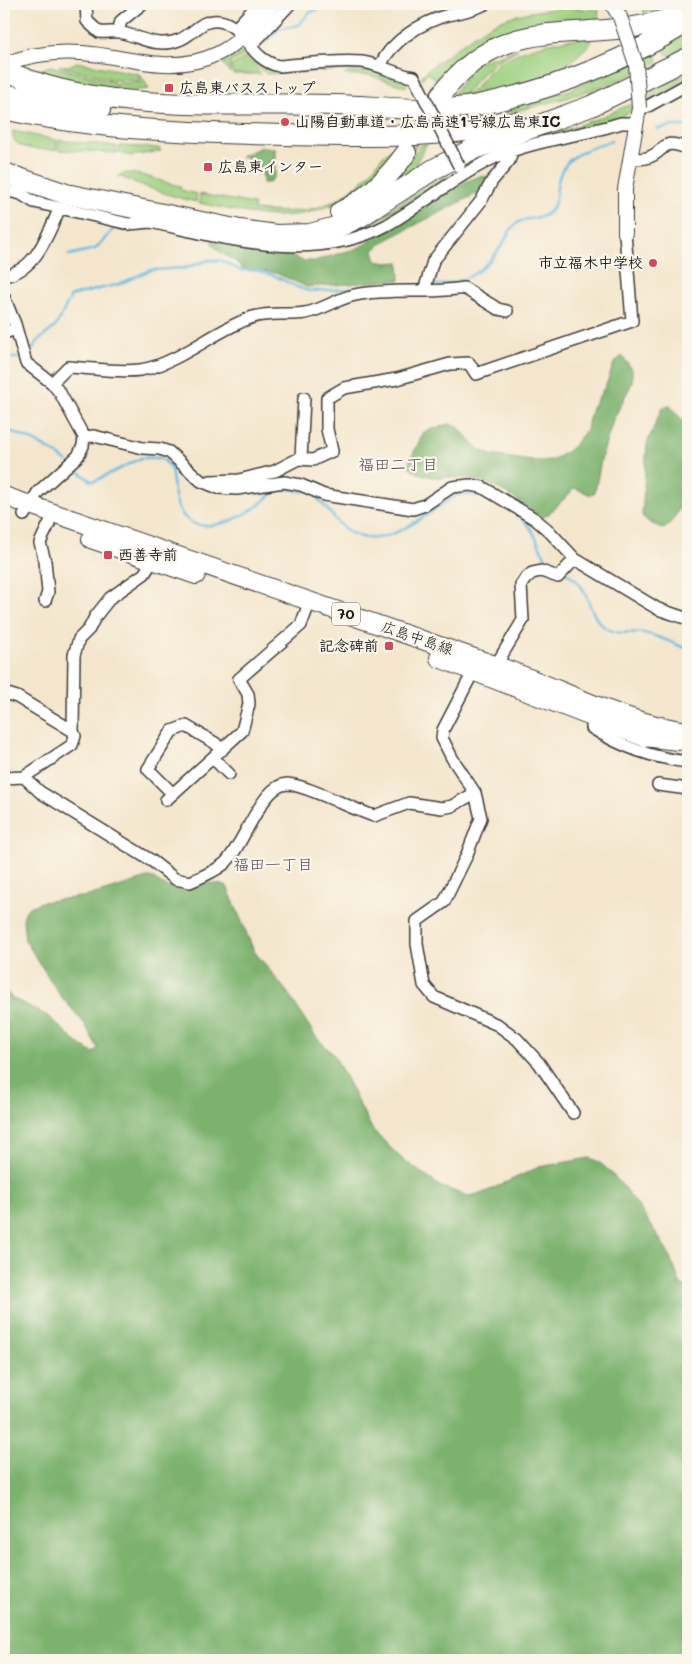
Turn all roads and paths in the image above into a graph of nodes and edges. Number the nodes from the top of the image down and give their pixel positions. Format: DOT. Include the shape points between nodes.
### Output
graph roads {
  1 [pos="86,4"];
  2 [pos="142,4"];
  3 [pos="258,4"];
  4 [pos="273,4"];
  5 [pos="290,4"];
  6 [pos="485,4"];
  7 [pos="612,4"];
  8 [pos="688,11"];
  9 [pos="688,22"];
  10 [pos="118,32"];
  11 [pos="242,38"];
  12 [pos="680,62"];
  13 [pos="4,64"];
  14 [pos="380,66"];
  15 [pos="4,70"];
  16 [pos="688,84"];
  17 [pos="440,95"];
  18 [pos="13,106"];
  19 [pos="638,114"];
  20 [pos="688,149"];
  21 [pos="512,152"];
  22 [pos="406,153"];
  23 [pos="630,159"];
  24 [pos="461,170"];
  25 [pos="9,180"];
  26 [pos="60,208"];
  27 [pos="625,232"];
  28 [pos="4,276"];
  29 [pos="424,291"];
  30 [pos="4,297"];
  31 [pos="507,311"];
  32 [pos="16,329"];
  33 [pos="4,333"];
  34 [pos="52,383"];
  35 [pos="304,398"];
  36 [pos="84,437"];
  37 [pos="302,460"];
  38 [pos="201,481"];
  39 [pos="4,496"];
  40 [pos="4,508"];
  41 [pos="26,510"];
  42 [pos="50,524"];
  43 [pos="156,555"];
  44 [pos="575,559"];
  45 [pos="45,601"];
  46 [pos="308,607"];
  47 [pos="688,620"];
  48 [pos="476,665"];
  49 [pos="496,665"];
  50 [pos="4,693"];
  51 [pos="594,711"];
  52 [pos="73,731"];
  53 [pos="688,731"];
  54 [pos="688,742"];
  55 [pos="218,754"];
  56 [pos="688,762"];
  57 [pos="229,774"];
  58 [pos="24,777"];
  59 [pos="4,778"];
  60 [pos="658,785"];
  61 [pos="688,788"];
  62 [pos="475,793"];
  63 [pos="573,1112"];
  1 -- 10 [label="street" via="85,14 90,26 99,32"];
  2 -- 10 [label="street" via="121,21"];
  3 -- 11 [label="street"];
  4 -- 11 [label="street"];
  5 -- 11 [label="street"];
  6 -- 14 [label="street" via="422,26 394,45"];
  7 -- 19 [label="street, bridge" via="620,17 636,64"];
  8 -- 17 [label="highway" via="664,21 632,28 546,33 515,39 476,58"];
  9 -- 18 [label="highway" via="651,44 598,68 534,91 477,105 426,110 356,105 209,103 106,99 63,91"];
  10 -- 11 [label="street" via="164,44 178,41 200,25 214,20 228,24"];
  11 -- 13 [label="street" via="217,54 178,66 65,52"];
  11 -- 14 [label="street" via="267,64 362,62"];
  12 -- 18 [label="highway" via="600,98 569,108 477,130 382,137 209,133 79,124"];
  12 -- 25 [label="highway" via="590,106 468,151 360,217 310,234 276,235 240,230"];
  14 -- 24 [label="street, bridge" via="401,76 414,77"];
  15 -- 18 [label="highway"];
  16 -- 19 [label="street"];
  19 -- 21 [label="street" via="620,123"];
  19 -- 23 [label="street"];
  20 -- 23 [label="street" via="669,144 646,158"];
  21 -- 24 [label="street"];
  21 -- 29 [label="street" via="476,208 433,261"];
  22 -- 25 [label="highway" via="381,184 359,202 318,221 290,225 248,222 68,184"];
  23 -- 27 [label="street" via="625,189"];
  24 -- 26 [label="street" via="375,230 353,238 306,246 255,244 150,222 129,224"];
  25 -- 26 [label="street" via="21,194 34,202"];
  26 -- 28 [label="street" via="40,250 23,269"];
  27 -- 37 [label="street" via="632,320 476,374 469,363 450,364 397,379 344,388 327,398 327,429 332,451 313,460"];
  29 -- 31 [label="street" via="464,288"];
  29 -- 34 [label="street" via="391,289 352,295 304,313 276,312 253,317 153,367 130,371 68,367"];
  30 -- 32 [label="street"];
  32 -- 33 [label="street"];
  32 -- 34 [label="street" via="26,363"];
  34 -- 36 [label="street" via="65,400"];
  35 -- 37 [label="street"];
  36 -- 38 [label="street" via="160,448 170,452"];
  36 -- 41 [label="street" via="83,446 69,465 38,492"];
  37 -- 38 [label="street" via="239,480"];
  38 -- 44 [label="street" via="218,488 237,489 284,482 324,495 413,509 452,487 482,487 534,519"];
  39 -- 41 [label="main road, 広島中島線 / 70"];
  40 -- 41 [label="main road, 広島中島線 / 70"];
  41 -- 42 [label="main road, 広島中島線 / 70"];
  41 -- 43 [label="main road, 広島中島線 / 70"];
  42 -- 43 [label="main road, 広島中島線 / 70"];
  42 -- 45 [label="street" via="40,543 46,561 48,592"];
  43 -- 46 [label="main road, 広島中島線 / 70"];
  43 -- 52 [label="street" via="144,574 110,598 77,644"];
  44 -- 47 [label="street" via="658,609"];
  44 -- 49 [label="street" via="558,577 541,571 524,579 521,585 523,620"];
  46 -- 48 [label="main road, 広島中島線 / 70"];
  46 -- 55 [label="street" via="300,625 239,678 250,704 246,720 242,731"];
  48 -- 49 [label="main road, 広島中島線 / 70"];
  48 -- 51 [label="main road, 広島中島線 / 70"];
  48 -- 62 [label="street" via="442,738"];
  49 -- 51 [label="main road, 広島中島線 / 70"];
  50 -- 52 [label="street" via="18,697"];
  51 -- 53 [label="main road, 広島中島線 / 70"];
  51 -- 54 [label="main road, 広島中島線 / 70" via="644,737"];
  51 -- 56 [label="street" via="592,728 634,751"];
  52 -- 58 [label="street" via="72,744"];
  55 -- 55 [label="street" via="170,797 148,769 172,731 186,726 215,743"];
  55 -- 57 [label="street"];
  58 -- 59 [label="street"];
  58 -- 62 [label="street" via="40,792 152,861 175,879 190,882 225,863 264,801 282,785 304,789 374,816 410,802 442,808 452,806"];
  60 -- 61 [label="street"];
  62 -- 63 [label="street" via="480,818 466,857 444,902 417,922 424,985 434,997 498,1025 517,1039"];
}
